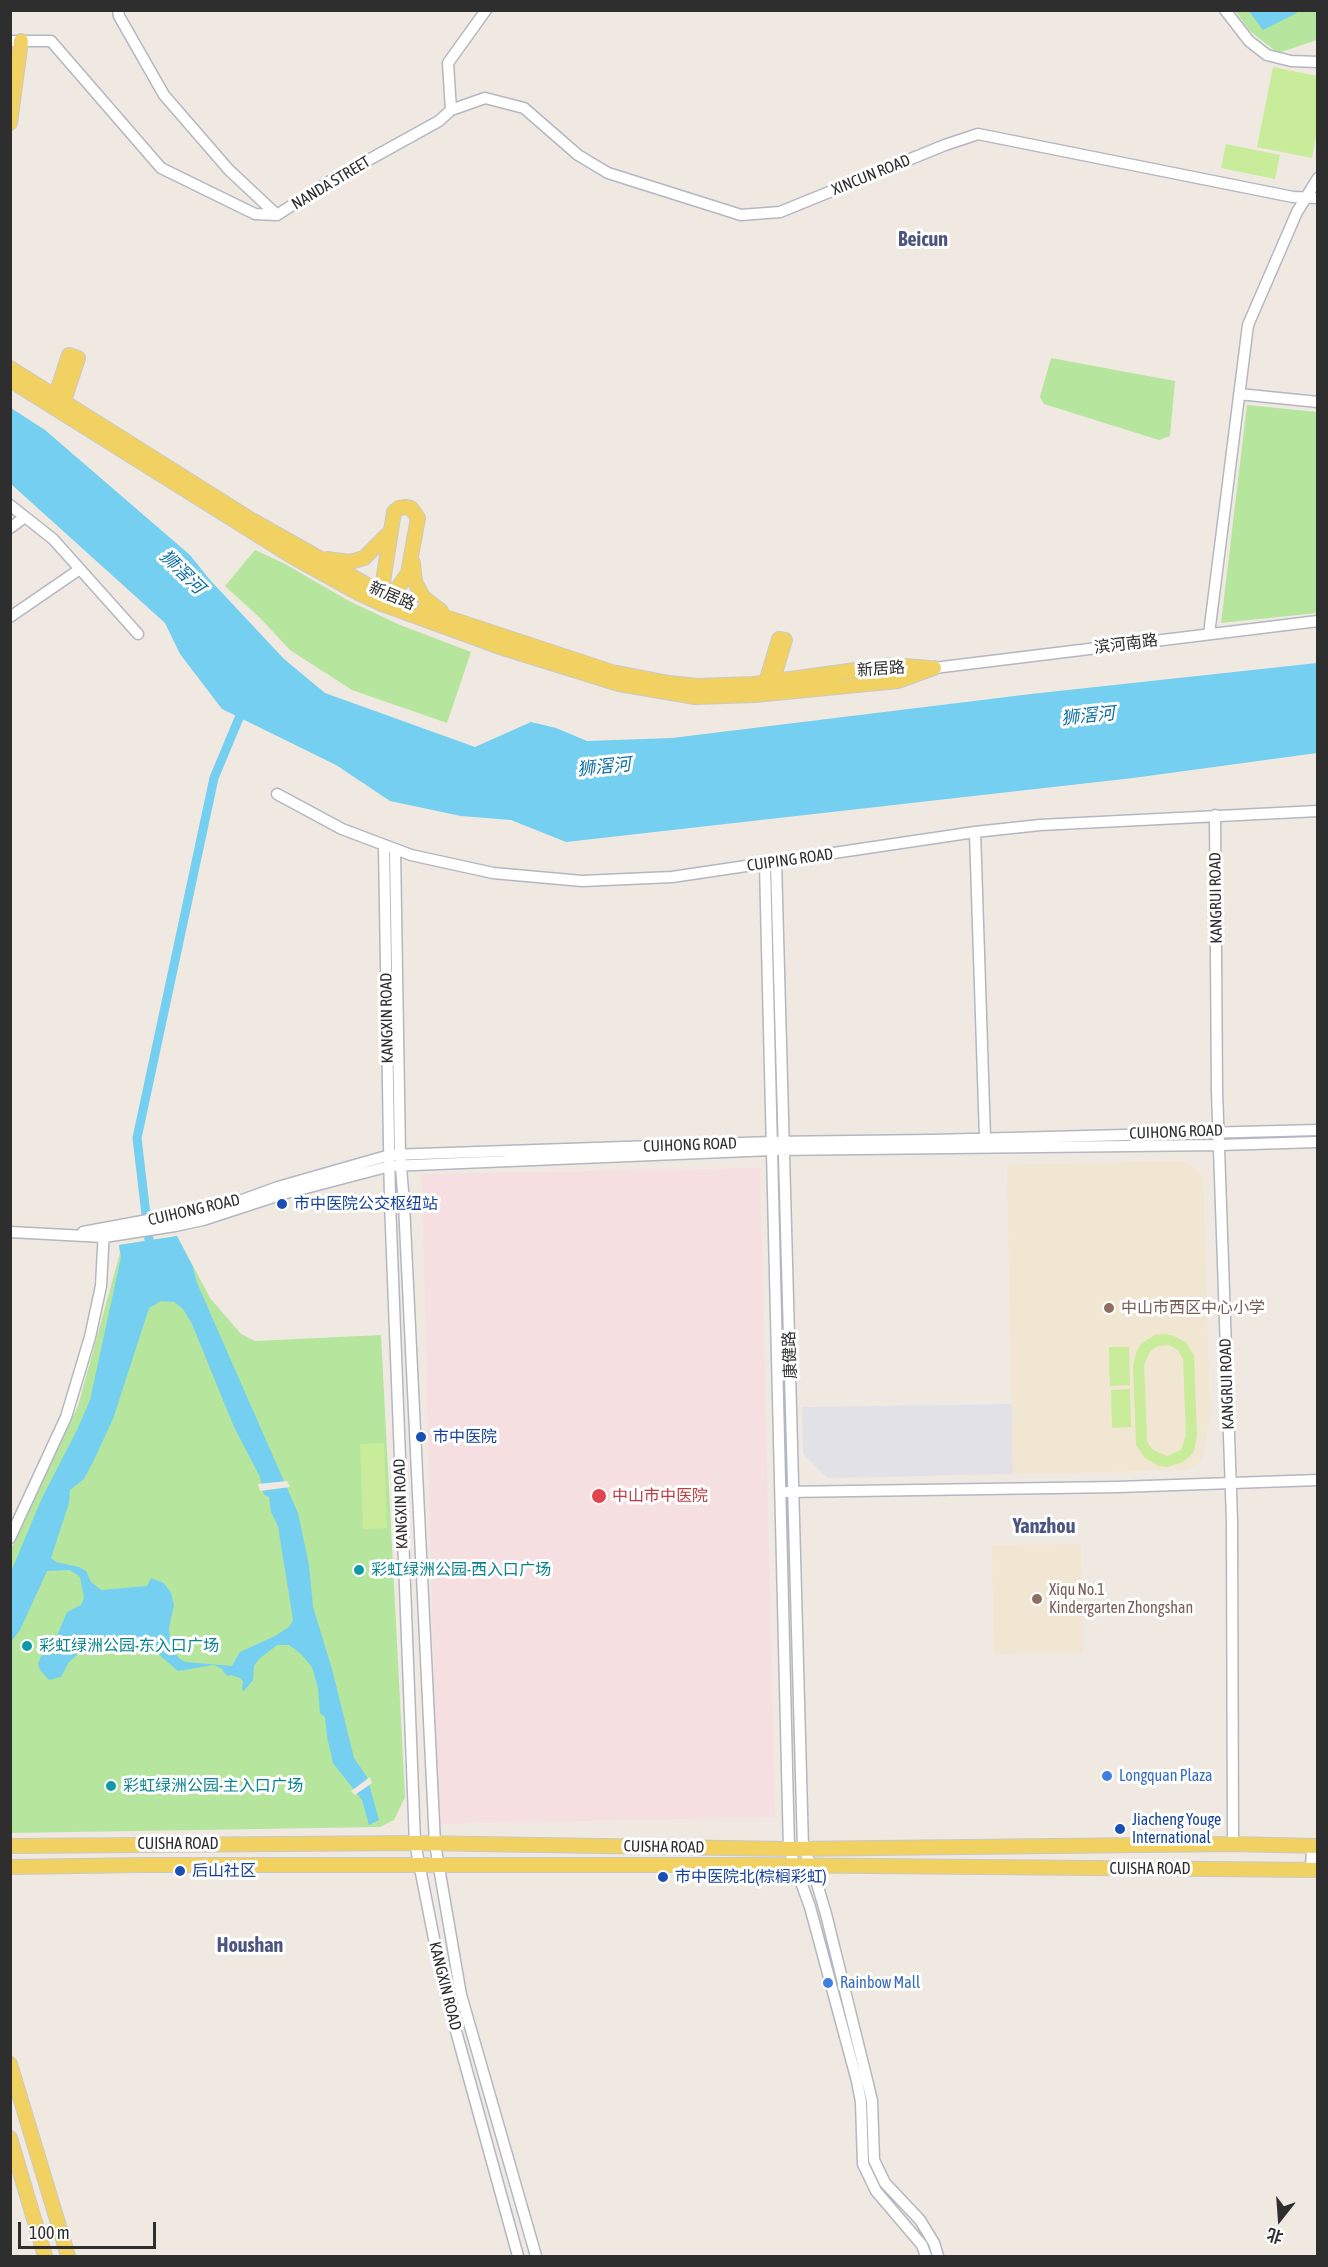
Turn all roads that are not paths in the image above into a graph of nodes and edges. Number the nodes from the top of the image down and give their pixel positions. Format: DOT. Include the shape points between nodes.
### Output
graph roads {
  1 [pos="118,10"];
  2 [pos="486,10"];
  3 [pos="1225,10"];
  4 [pos="16,41"];
  5 [pos="1317,62"];
  6 [pos="451,110"];
  7 [pos="10,123"];
  8 [pos="1317,178"];
  9 [pos="1313,197"];
  10 [pos="277,215"];
  11 [pos="10,368"];
  12 [pos="10,380"];
  13 [pos="1239,394"];
  14 [pos="1317,402"];
  15 [pos="58,404"];
  16 [pos="10,506"];
  17 [pos="25,517"];
  18 [pos="10,528"];
  19 [pos="390,534"];
  20 [pos="414,544"];
  21 [pos="315,556"];
  22 [pos="80,569"];
  23 [pos="385,599"];
  24 [pos="10,616"];
  25 [pos="1317,621"];
  26 [pos="467,624"];
  27 [pos="138,634"];
  28 [pos="1209,634"];
  29 [pos="934,668"];
  30 [pos="767,688"];
  31 [pos="277,794"];
  32 [pos="1317,811"];
  33 [pos="1215,815"];
  34 [pos="975,832"];
  35 [pos="390,848"];
  36 [pos="770,863"];
  37 [pos="1317,1130"];
  38 [pos="1219,1131"];
  39 [pos="986,1138"];
  40 [pos="1317,1142"];
  41 [pos="1219,1145"];
  42 [pos="772,1146"];
  43 [pos="784,1146"];
  44 [pos="395,1161"];
  45 [pos="111,1231"];
  46 [pos="10,1232"];
  47 [pos="1317,1480"];
  48 [pos="1230,1484"];
  49 [pos="780,1492"];
  50 [pos="794,1492"];
  51 [pos="10,1538"];
  52 [pos="415,1844"];
  53 [pos="435,1844"];
  54 [pos="1233,1844"];
  55 [pos="10,1846"];
  56 [pos="1315,1846"];
  57 [pos="803,1848"];
  58 [pos="789,1849"];
  59 [pos="419,1866"];
  60 [pos="439,1866"];
  61 [pos="795,1867"];
  62 [pos="812,1867"];
  63 [pos="11,1868"];
  64 [pos="1314,1870"];
  65 [pos="851,2015"];
  66 [pos="840,2018"];
  67 [pos="10,2064"];
  68 [pos="10,2138"];
  69 [pos="14,2160"];
  70 [pos="45,2256"];
  71 [pos="68,2256"];
  72 [pos="518,2256"];
  73 [pos="536,2256"];
  74 [pos="926,2256"];
  75 [pos="938,2256"];
  1 -- 10 [label="street" via="164,95 229,170"];
  2 -- 6 [label="street" via="448,63"];
  3 -- 5 [label="street" via="1249,41 1267,55"];
  4 -- 7 [label="main road"];
  4 -- 10 [label="street, NANDA STREET" via="51,41 160,168 255,214"];
  6 -- 9 [label="street, XINCUN ROAD" via="485,98 524,108 578,155 608,173 741,215 780,212 978,134 1293,197"];
  6 -- 10 [label="street, NANDA STREET" via="439,121"];
  8 -- 9 [label="street"];
  9 -- 13 [label="street" via="1297,212 1248,325"];
  11 -- 15 [label="main road, 新居路"];
  12 -- 15 [label="main road, 新居路"];
  13 -- 14 [label="street"];
  13 -- 28 [label="street"];
  15 -- 21 [label="main road, 新居路"];
  15 -- 23 [label="main road, 新居路" via="293,557"];
  16 -- 17 [label="street"];
  17 -- 18 [label="street"];
  17 -- 22 [label="street" via="53,539"];
  19 -- 20 [label="main road" via="393,542"];
  19 -- 20 [label="main road" via="394,512 411,508 418,518"];
  19 -- 21 [label="main road" via="364,558 350,562"];
  19 -- 23 [label="main road"];
  20 -- 23 [label="main road" via="408,573"];
  20 -- 26 [label="main road" via="415,582 423,597"];
  21 -- 23 [label="main road, 新居路"];
  22 -- 24 [label="street"];
  22 -- 27 [label="street"];
  23 -- 26 [label="main road, 新居路"];
  23 -- 30 [label="main road, 新居路" via="500,647 619,684 695,697"];
  25 -- 28 [label="street, 滨河南路"];
  26 -- 30 [label="main road, 新居路" via="612,672 698,686"];
  28 -- 29 [label="street, 滨河南路"];
  29 -- 30 [label="main road, 新居路" via="892,665"];
  31 -- 35 [label="street, CUIPING ROAD" via="342,829"];
  32 -- 33 [label="street, CUIPING ROAD"];
  33 -- 34 [label="street, CUIPING ROAD" via="1072,822"];
  33 -- 38 [label="street, KANGRUI ROAD"];
  34 -- 36 [label="street, CUIPING ROAD"];
  34 -- 39 [label="street"];
  35 -- 36 [label="street, CUIPING ROAD" via="493,873 582,881 672,877"];
  35 -- 44 [label="street, KANGXIN ROAD"];
  36 -- 42 [label="street, 康健路"];
  36 -- 43 [label="street, 康健路"];
  37 -- 38 [label="street, CUIHONG ROAD"];
  38 -- 39 [label="street, CUIHONG ROAD"];
  38 -- 41 [label="street, KANGRUI ROAD"];
  39 -- 43 [label="street, CUIHONG ROAD"];
  40 -- 41 [label="street, CUIHONG ROAD"];
  41 -- 43 [label="street, CUIHONG ROAD"];
  41 -- 48 [label="street, KANGRUI ROAD"];
  42 -- 43 [label="street, CUIHONG ROAD"];
  42 -- 44 [label="street, CUIHONG ROAD"];
  42 -- 49 [label="street, 康健路"];
  43 -- 50 [label="street, 康健路"];
  44 -- 45 [label="street, CUIHONG ROAD" via="203,1220"];
  44 -- 52 [label="street, KANGXIN ROAD"];
  44 -- 53 [label="street, KANGXIN ROAD" via="406,1239"];
  45 -- 46 [label="street, CUIHONG ROAD" via="73,1235"];
  45 -- 51 [label="street" via="90,1337 66,1417"];
  47 -- 48 [label="street"];
  48 -- 50 [label="street"];
  48 -- 54 [label="street, KANGRUI ROAD"];
  49 -- 50 [label="street"];
  49 -- 58 [label="street, 康健路"];
  50 -- 57 [label="street, 康健路"];
  52 -- 53 [label="main road, CUISHA ROAD"];
  52 -- 55 [label="main road, CUISHA ROAD"];
  52 -- 59 [label="street, KANGXIN ROAD"];
  53 -- 58 [label="main road, CUISHA ROAD"];
  53 -- 60 [label="street, KANGXIN ROAD"];
  54 -- 56 [label="main road, CUISHA ROAD"];
  54 -- 57 [label="main road, CUISHA ROAD"];
  56 -- 64 [label="street"];
  57 -- 58 [label="main road, CUISHA ROAD"];
  57 -- 62 [label="street"];
  58 -- 61 [label="street, 康健路"];
  59 -- 60 [label="main road, CUISHA ROAD"];
  59 -- 63 [label="main road, CUISHA ROAD"];
  59 -- 72 [label="street, KANGXIN ROAD" via="443,1984"];
  60 -- 61 [label="main road, CUISHA ROAD"];
  60 -- 73 [label="street, KANGXIN ROAD" via="461,1995"];
  61 -- 62 [label="main road, CUISHA ROAD"];
  61 -- 66 [label="street, 康健路"];
  62 -- 64 [label="main road, CUISHA ROAD"];
  62 -- 65 [label="street"];
  65 -- 66 [label="street"];
  65 -- 75 [label="street" via="872,2101 874,2160 885,2183 920,2220"];
  66 -- 74 [label="street, 康健路" via="861,2102 863,2164 876,2191 922,2245"];
  67 -- 71 [label="main road"];
  68 -- 69 [label="main road"];
  69 -- 70 [label="main road"];
}
